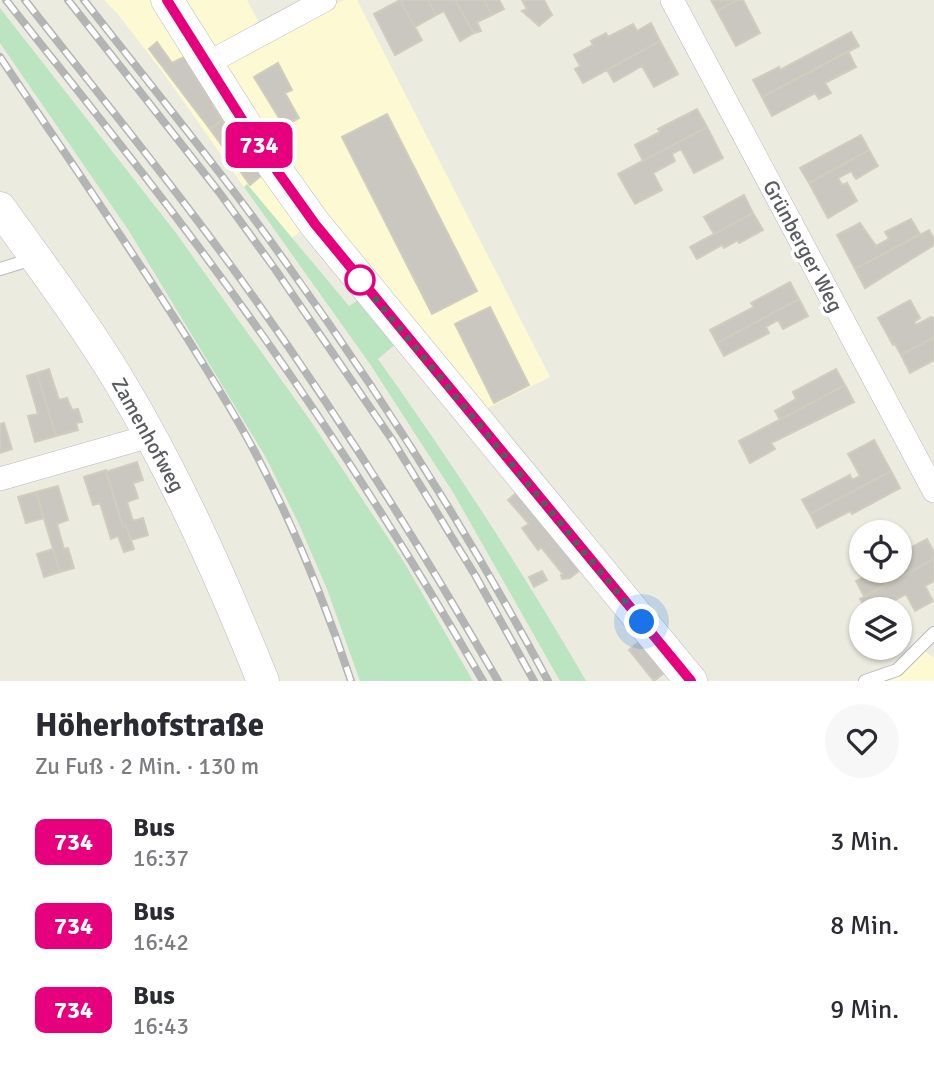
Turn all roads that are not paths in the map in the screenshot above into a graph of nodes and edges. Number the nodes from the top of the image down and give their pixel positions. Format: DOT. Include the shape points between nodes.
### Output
graph roads {
  1 [pos="167,0"];
  2 [pos="325,0"];
  3 [pos="673,0"];
  4 [pos="206,64"];
  5 [pos="0,208"];
  6 [pos="36,258"];
  7 [pos="0,269"];
  8 [pos="150,436"];
  9 [pos="0,479"];
  10 [pos="934,491"];
  11 [pos="934,633"];
  12 [pos="263,681"];
  13 [pos="691,681"];
  14 [pos="864,681"];
  1 -- 4 [label="street"];
  2 -- 4 [label="street"];
  3 -- 10 [label="street, Grünberger Weg"];
  4 -- 13 [label="street" via="315,224"];
  5 -- 6 [label="street, Zamenhofweg"];
  6 -- 7 [label="lane"];
  6 -- 8 [label="street, Zamenhofweg" via="117,377"];
  8 -- 9 [label="street"];
  8 -- 12 [label="street, Zamenhofweg" via="221,578"];
  11 -- 14 [label="lane" via="897,670"];
}
